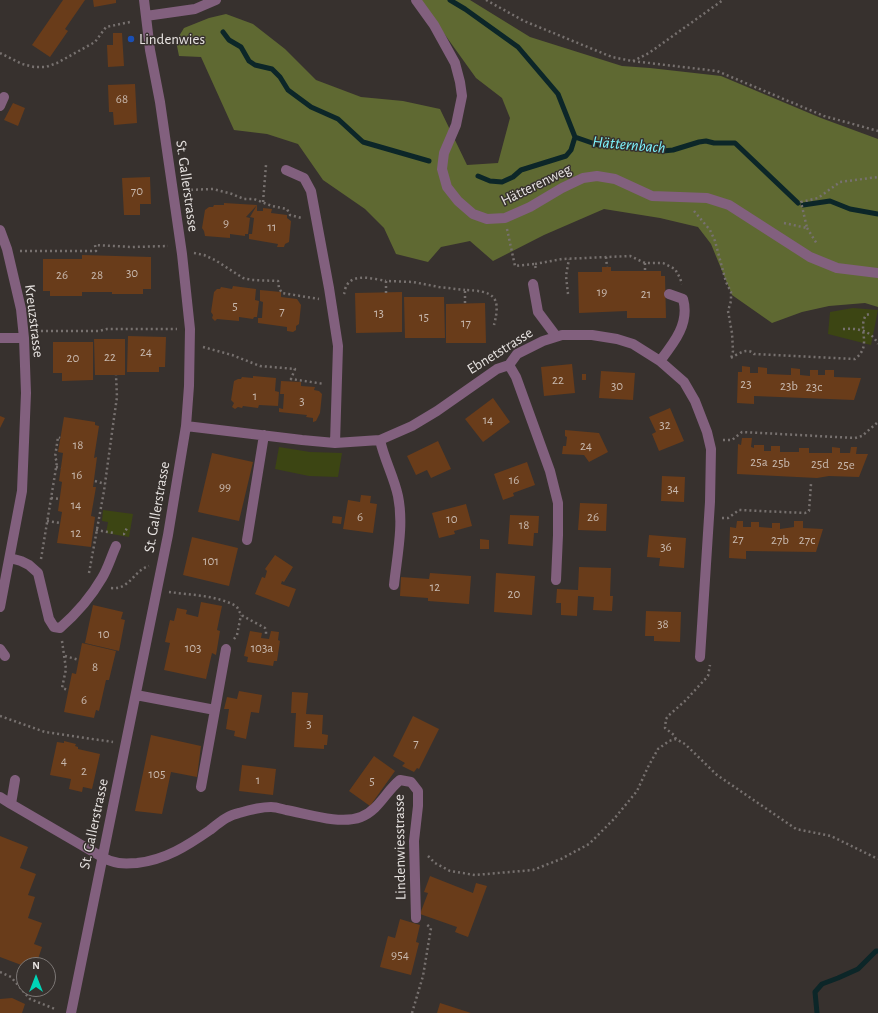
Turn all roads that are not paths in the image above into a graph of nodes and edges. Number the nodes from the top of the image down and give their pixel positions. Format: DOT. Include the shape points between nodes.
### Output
graph roads {
  1 [pos="144,0"];
  2 [pos="216,0"];
  3 [pos="416,0"];
  4 [pos="146,16"];
  5 [pos="286,170"];
  6 [pos="0,230"];
  7 [pos="878,273"];
  8 [pos="533,284"];
  9 [pos="669,294"];
  10 [pos="24,333"];
  11 [pos="556,336"];
  12 [pos="0,338"];
  13 [pos="660,361"];
  14 [pos="508,365"];
  15 [pos="186,426"];
  16 [pos="264,435"];
  17 [pos="380,440"];
  18 [pos="336,443"];
  19 [pos="247,540"];
  20 [pos="116,546"];
  21 [pos="10,558"];
  22 [pos="556,580"];
  23 [pos="394,585"];
  24 [pos="0,607"];
  25 [pos="226,649"];
  26 [pos="700,657"];
  27 [pos="136,695"];
  28 [pos="215,710"];
  29 [pos="15,780"];
  30 [pos="202,788"];
  31 [pos="0,797"];
  32 [pos="11,804"];
  33 [pos="102,857"];
  34 [pos="416,918"];
  35 [pos="71,1013"];
  1 -- 4 [label="street, St. Gallerstrasse"];
  2 -- 4 [label="street" via="195,9"];
  3 -- 7 [label="street, Hätterenweg" via="434,25 455,63 462,96 456,125 444,153 442,169 447,187 473,214 487,219 505,218 583,178 597,176 615,179 652,196 707,198 729,205 810,257 837,268"];
  4 -- 15 [label="street, St. Gallerstrasse" via="189,312 191,344"];
  5 -- 18 [label="street" via="304,178 311,191 331,300 338,346"];
  6 -- 10 [label="street, Kreuzstrasse" via="21,309"];
  8 -- 11 [label="street" via="538,312"];
  9 -- 13 [label="street" via="683,299 684,320 679,334"];
  10 -- 12 [label="street"];
  10 -- 21 [label="street, Kreuzstrasse" via="24,468"];
  11 -- 13 [label="street, Ebnetstrasse" via="579,334 617,339 633,344"];
  11 -- 14 [label="street, Ebnetstrasse" via="517,354"];
  13 -- 26 [label="street, Ebnetstrasse" via="684,382 695,401 711,449"];
  14 -- 17 [label="street, Ebnetstrasse" via="497,369 412,426"];
  14 -- 22 [label="street" via="516,377 550,471 558,503"];
  15 -- 16 [label="street, Ebnetstrasse"];
  15 -- 27 [label="street, St. Gallerstrasse" via="169,529"];
  16 -- 18 [label="street, Ebnetstrasse"];
  16 -- 19 [label="street"];
  17 -- 18 [label="street, Ebnetstrasse"];
  17 -- 23 [label="street" via="400,510"];
  20 -- 21 [label="street" via="97,587 73,617 60,628 54,627 50,619 38,574 29,565"];
  21 -- 24 [label="street, Kreuzstrasse"];
  25 -- 28 [label="street"];
  27 -- 28 [label="street"];
  27 -- 33 [label="street, St. Gallerstrasse"];
  28 -- 30 [label="street"];
  29 -- 32 [label="street"];
  31 -- 32 [label="street"];
  32 -- 33 [label="street"];
  33 -- 34 [label="street, Lindenwiesstrasse" via="121,864 158,859 188,845 236,813 253,809 272,807 330,818 361,817 375,809 400,780 411,782 418,790 414,841"];
  33 -- 35 [label="street, St. Gallerstrasse"];
}
